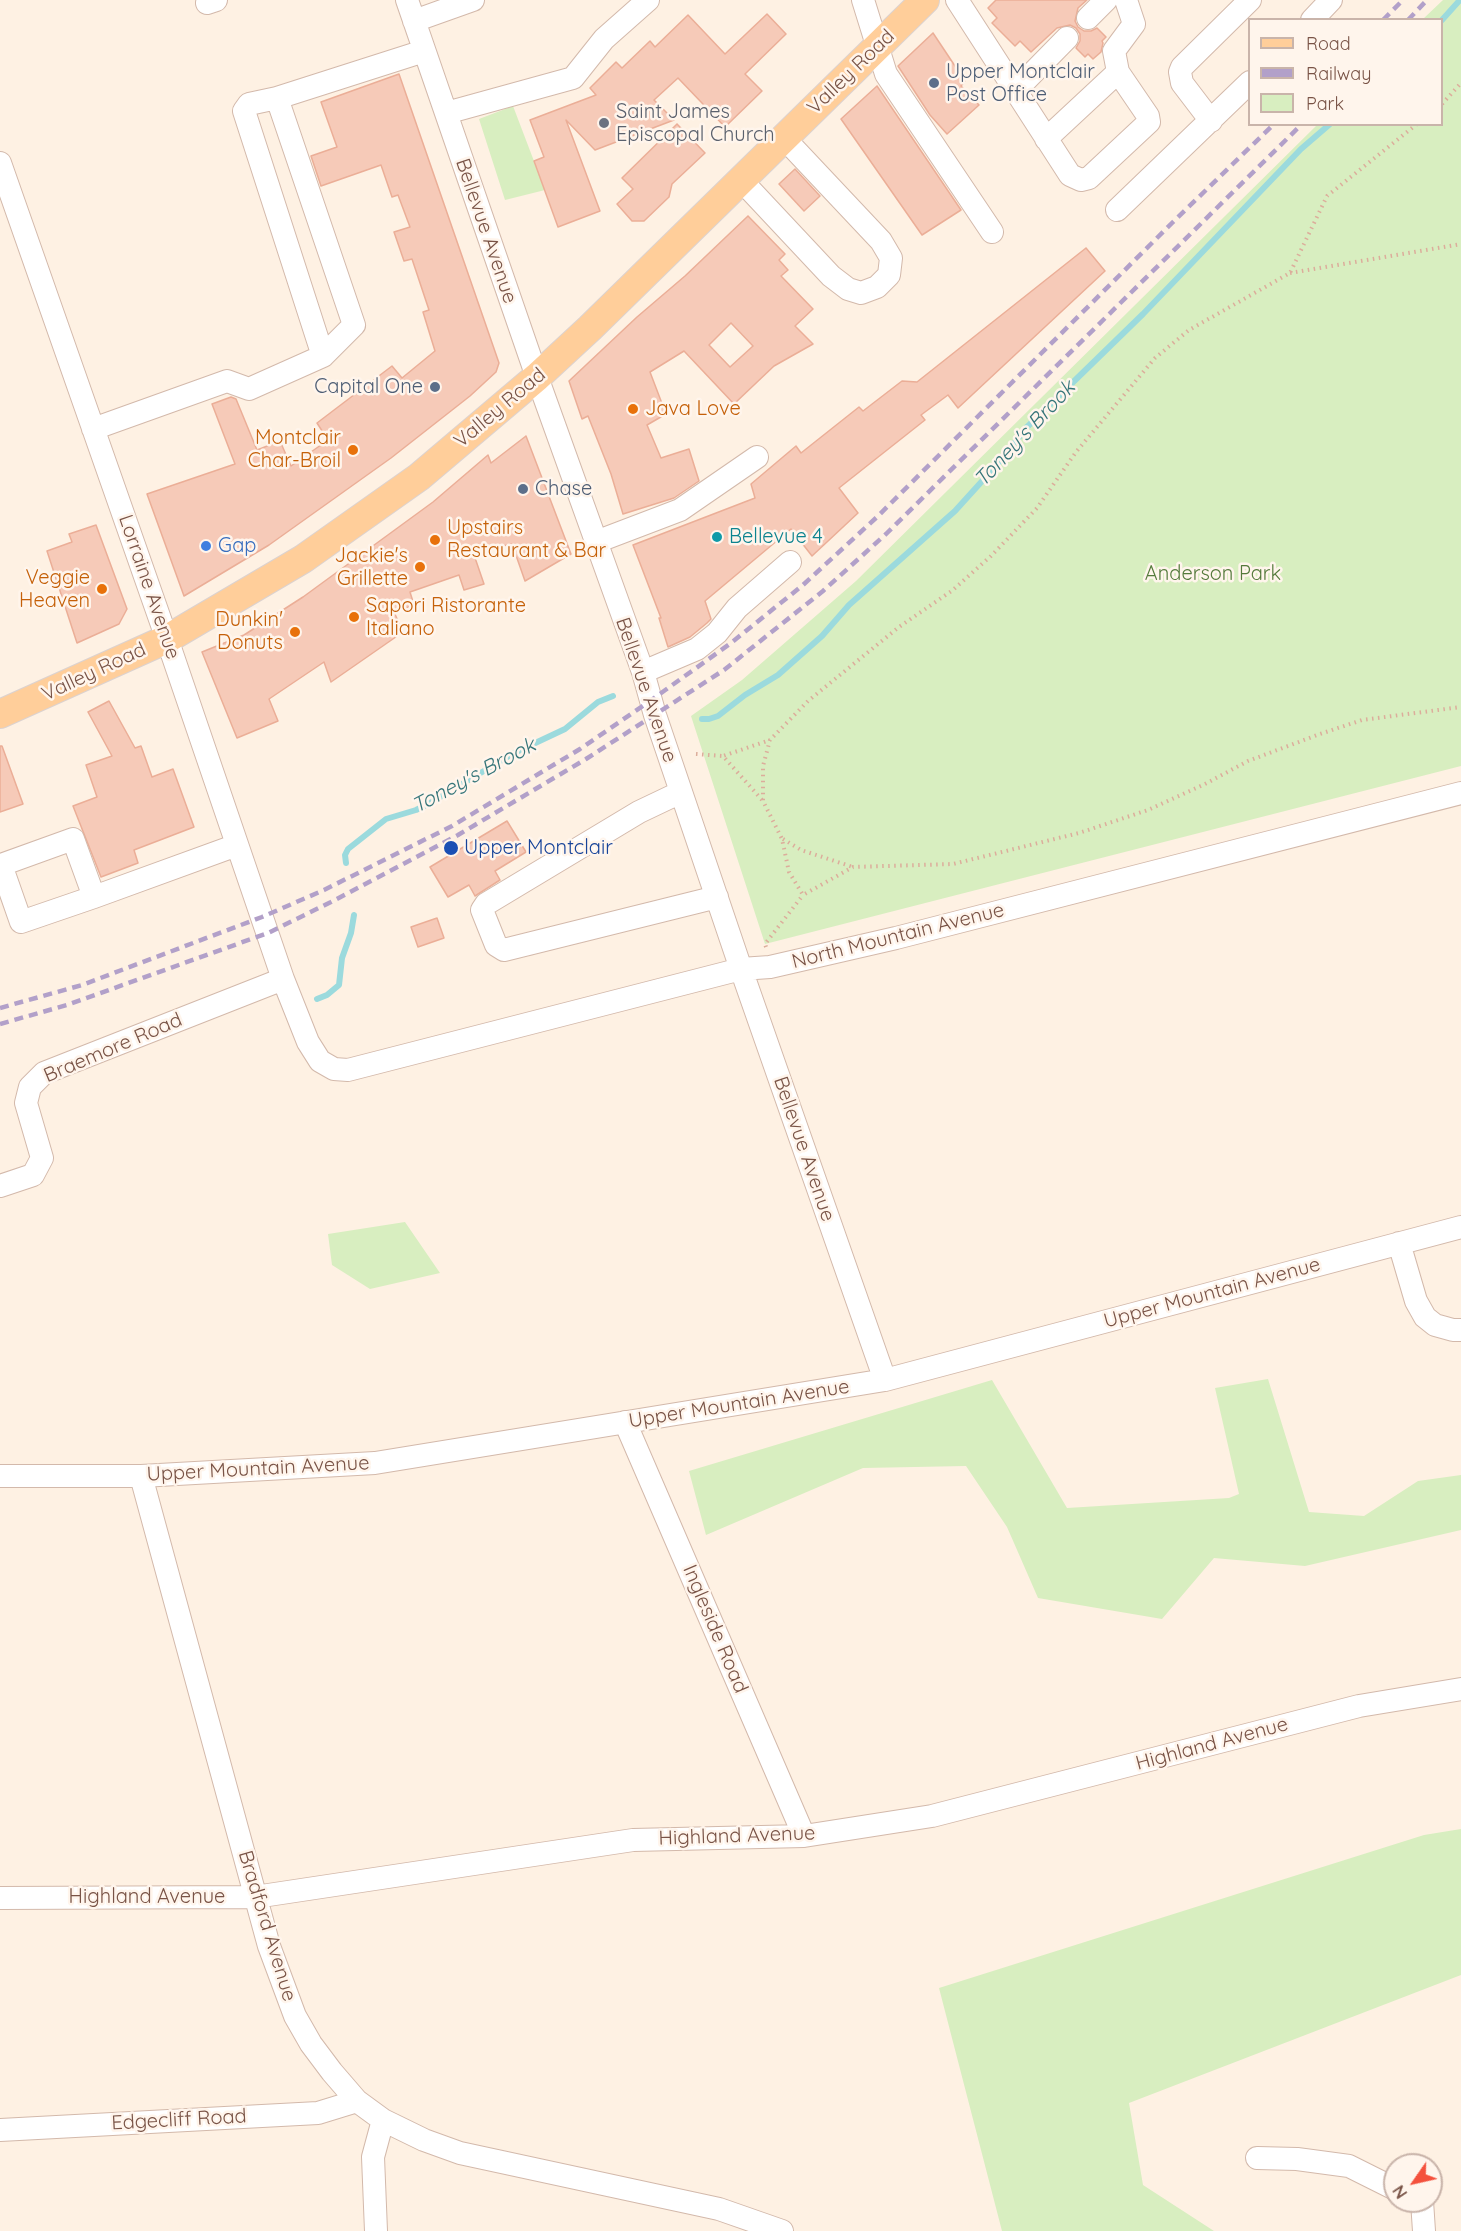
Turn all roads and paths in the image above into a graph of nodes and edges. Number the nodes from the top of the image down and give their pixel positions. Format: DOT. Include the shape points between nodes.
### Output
graph roads {
  1 [pos="473,0"];
  2 [pos="648,0"];
  3 [pos="862,0"];
  4 [pos="925,0"];
  5 [pos="957,0"];
  6 [pos="1106,0"];
  7 [pos="1126,0"];
  8 [pos="1250,0"];
  9 [pos="1331,0"];
  10 [pos="410,10"];
  11 [pos="1088,18"];
  12 [pos="1314,18"];
  13 [pos="1067,38"];
  14 [pos="878,45"];
  15 [pos="424,51"];
  16 [pos="1118,72"];
  17 [pos="1461,83"];
  18 [pos="1248,84"];
  19 [pos="1015,91"];
  20 [pos="277,98"];
  21 [pos="1443,103"];
  22 [pos="446,113"];
  23 [pos="1211,121"];
  24 [pos="1414,126"];
  25 [pos="784,138"];
  26 [pos="1046,139"];
  27 [pos="0,164"];
  28 [pos="741,180"];
  29 [pos="1117,210"];
  30 [pos="992,232"];
  31 [pos="1461,244"];
  32 [pos="1290,273"];
  33 [pos="323,356"];
  34 [pos="537,377"];
  35 [pos="93,429"];
  36 [pos="757,457"];
  37 [pos="596,542"];
  38 [pos="790,562"];
  39 [pos="167,639"];
  40 [pos="643,672"];
  41 [pos="1461,707"];
  42 [pos="0,714"];
  43 [pos="770,740"];
  44 [pos="696,754"];
  45 [pos="723,756"];
  46 [pos="681,792"];
  47 [pos="1461,793"];
  48 [pos="763,801"];
  49 [pos="782,838"];
  50 [pos="237,845"];
  51 [pos="853,867"];
  52 [pos="803,895"];
  53 [pos="94,897"];
  54 [pos="717,897"];
  55 [pos="770,967"];
  56 [pos="741,969"];
  57 [pos="284,980"];
  58 [pos="334,1069"];
  59 [pos="0,1186"];
  60 [pos="1461,1227"];
  61 [pos="1399,1243"];
  62 [pos="1461,1330"];
  63 [pos="885,1380"];
  64 [pos="625,1422"];
  65 [pos="0,1476"];
  66 [pos="141,1476"];
  67 [pos="1461,1689"];
  68 [pos="804,1836"];
  69 [pos="255,1897"];
  70 [pos="0,1898"];
  71 [pos="357,2101"];
  72 [pos="383,2120"];
  73 [pos="0,2130"];
  74 [pos="1257,2158"];
  75 [pos="1383,2183"];
  76 [pos="1423,2213"];
  77 [pos="376,2231"];
  78 [pos="782,2231"];
  79 [pos="1424,2231"];
  1 -- 10 [label="street"];
  2 -- 22 [label="street" via="604,39 573,78"];
  3 -- 14 [label="street"];
  4 -- 14 [label="main road, Valley Road"];
  5 -- 19 [label="street"];
  6 -- 11 [label="street"];
  7 -- 16 [label="street" via="1134,24 1114,51"];
  8 -- 23 [label="street" via="1180,72 1182,83"];
  9 -- 12 [label="street"];
  10 -- 15 [label="street, Bellevue Avenue"];
  13 -- 19 [label="street"];
  14 -- 25 [label="main road, Valley Road"];
  14 -- 30 [label="street" via="886,74"];
  15 -- 20 [label="street"];
  15 -- 22 [label="street, Bellevue Avenue"];
  16 -- 26 [label="street"];
  16 -- 26 [label="street" via="1148,116 1149,124 1085,180 1070,175"];
  17 -- 21 [label="path"];
  18 -- 23 [label="street"];
  19 -- 26 [label="street"];
  20 -- 33 [label="street" via="354,325"];
  20 -- 33 [label="street" via="249,104 244,111"];
  22 -- 34 [label="street, Bellevue Avenue"];
  23 -- 29 [label="street"];
  24 -- 32 [label="path" via="1327,196"];
  25 -- 28 [label="main road, Valley Road"];
  25 -- 28 [label="street" via="880,241 891,258 889,275 877,287 861,293 831,276"];
  27 -- 35 [label="street, Lorraine Avenue"];
  28 -- 34 [label="main road, Valley Road"];
  31 -- 32 [label="path"];
  32 -- 43 [label="path" via="1189,330 1155,358 1076,452 1037,508 991,556 953,590 899,627 808,701"];
  33 -- 35 [label="street" via="249,389 227,381"];
  34 -- 37 [label="street, Bellevue Avenue"];
  34 -- 39 [label="main road, Valley Road" via="419,477 303,559"];
  35 -- 39 [label="street, Lorraine Avenue"];
  36 -- 37 [label="street" via="680,510"];
  37 -- 40 [label="street, Bellevue Avenue"];
  38 -- 40 [label="street" via="736,608 717,633 697,649"];
  39 -- 42 [label="main road, Valley Road"];
  39 -- 50 [label="street, Lorraine Avenue"];
  40 -- 46 [label="street, Bellevue Avenue"];
  41 -- 51 [label="path" via="1362,720 1248,761 1148,810 1079,833 953,864"];
  43 -- 45 [label="path"];
  43 -- 48 [label="path" via="763,766"];
  44 -- 45 [label="path"];
  45 -- 48 [label="path"];
  46 -- 54 [label="street, Bellevue Avenue"];
  46 -- 54 [label="street" via="639,812 482,910 496,945 504,950"];
  47 -- 55 [label="street, North Mountain Avenue"];
  48 -- 49 [label="path"];
  49 -- 51 [label="path" via="801,850"];
  49 -- 52 [label="path" via="789,872"];
  50 -- 53 [label="street"];
  50 -- 57 [label="street, Lorraine Avenue"];
  51 -- 52 [label="path"];
  52 -- 55 [label="path" via="765,944"];
  54 -- 56 [label="street, Bellevue Avenue"];
  55 -- 56 [label="street, North Mountain Avenue"];
  56 -- 58 [label="street, North Mountain Avenue" via="348,1070"];
  56 -- 63 [label="street, Bellevue Avenue"];
  57 -- 58 [label="street, Lorraine Avenue" via="308,1042 320,1061"];
  57 -- 59 [label="street, Braemore Road" via="44,1073 30,1088 26,1103 42,1158 33,1175"];
  60 -- 61 [label="street, Upper Mountain Avenue"];
  61 -- 62 [label="street" via="1416,1301 1425,1317 1435,1325"];
  61 -- 63 [label="street, Upper Mountain Avenue"];
  63 -- 64 [label="street, Upper Mountain Avenue"];
  64 -- 66 [label="street, Upper Mountain Avenue" via="375,1463"];
  64 -- 68 [label="street, Ingleside Road"];
  65 -- 66 [label="street, Upper Mountain Avenue"];
  66 -- 69 [label="street, Bradford Avenue"];
  67 -- 68 [label="street, Highland Avenue" via="1359,1706 932,1816"];
  68 -- 69 [label="street, Highland Avenue" via="633,1840"];
  69 -- 70 [label="street, Highland Avenue"];
  69 -- 71 [label="street, Bradford Avenue" via="279,1978 295,2016 311,2044"];
  71 -- 72 [label="street, Bradford Avenue"];
  71 -- 73 [label="street, Edgecliff Road" via="318,2112"];
  72 -- 77 [label="street" via="373,2157"];
  72 -- 78 [label="street, Bradford Avenue" via="460,2153 719,2209"];
  74 -- 75 [label="street" via="1297,2158 1349,2166"];
  76 -- 79 [label="street"];
}
